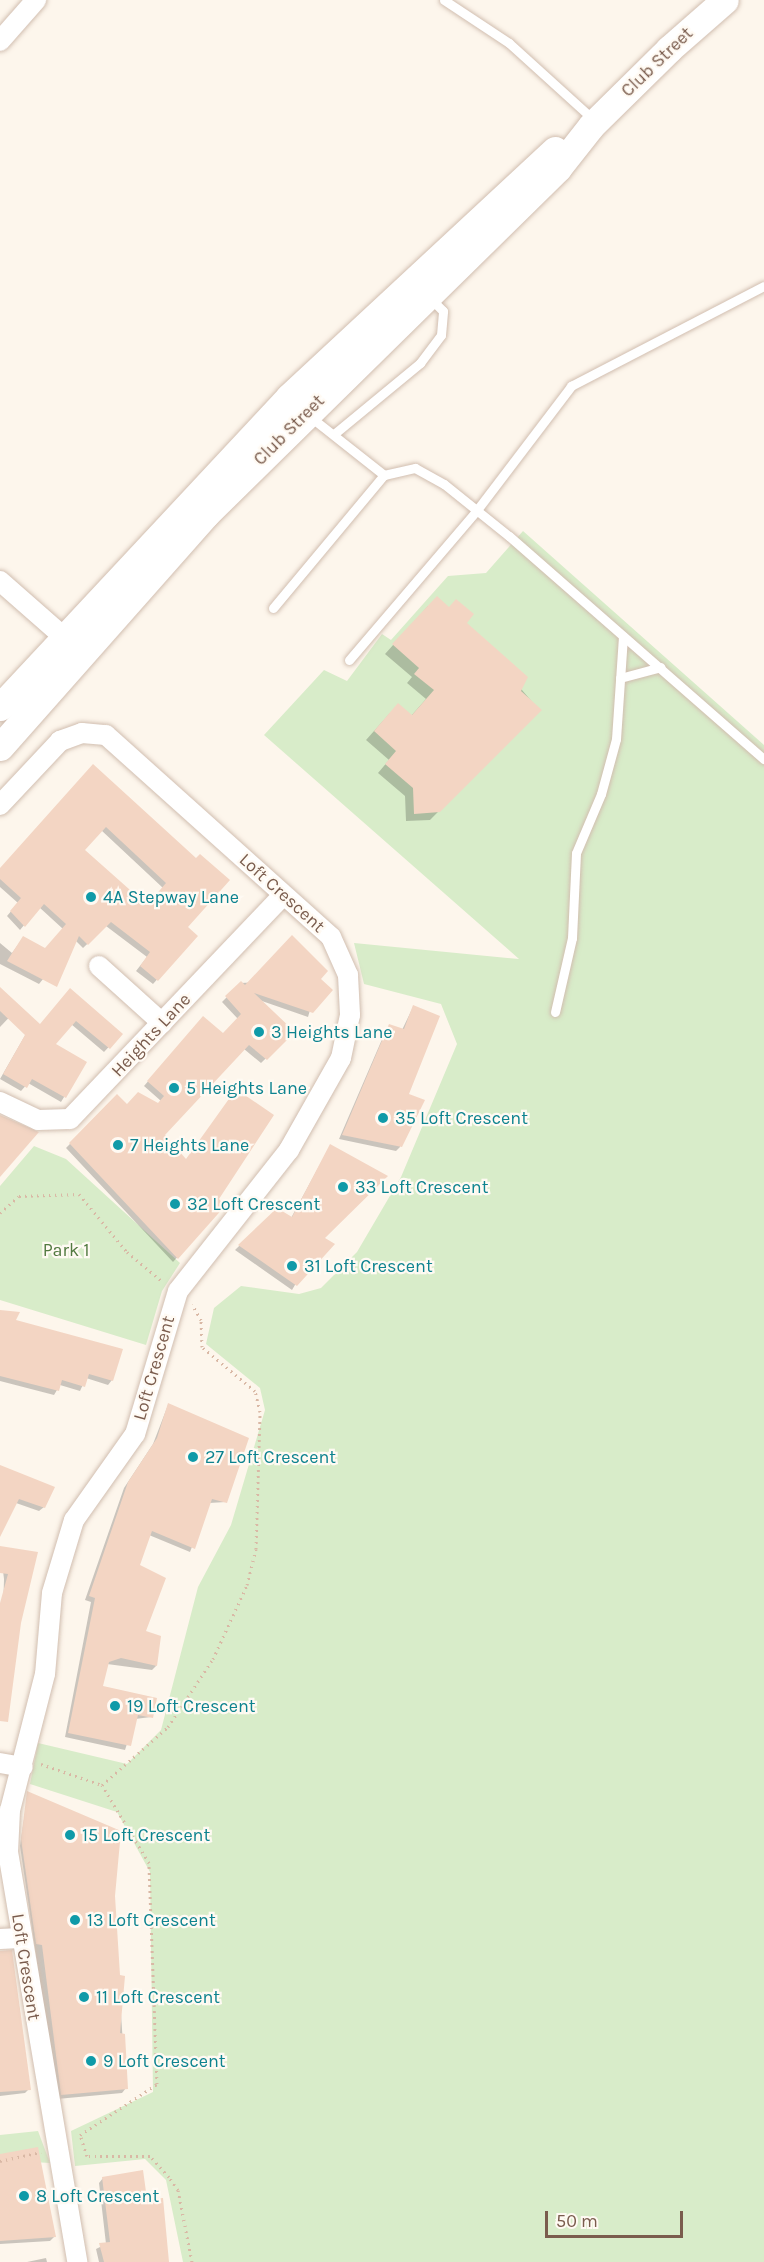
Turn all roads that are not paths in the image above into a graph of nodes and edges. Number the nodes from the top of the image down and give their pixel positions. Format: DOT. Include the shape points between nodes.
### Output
graph roads {
  1 [pos="36,0"];
  2 [pos="444,0"];
  3 [pos="725,0"];
  4 [pos="0,41"];
  5 [pos="594,124"];
  6 [pos="764,286"];
  7 [pos="428,295"];
  8 [pos="297,405"];
  9 [pos="334,434"];
  10 [pos="384,475"];
  11 [pos="477,510"];
  12 [pos="0,581"];
  13 [pos="273,608"];
  14 [pos="623,636"];
  15 [pos="73,645"];
  16 [pos="349,660"];
  17 [pos="661,667"];
  18 [pos="620,678"];
  19 [pos="0,707"];
  20 [pos="0,747"];
  21 [pos="762,757"];
  22 [pos="0,805"];
  23 [pos="283,896"];
  24 [pos="99,966"];
  25 [pos="555,1012"];
  26 [pos="162,1023"];
  27 [pos="0,1102"];
  28 [pos="0,1762"];
  29 [pos="24,1763"];
  30 [pos="21,1938"];
  31 [pos="0,1939"];
  32 [pos="77,2262"];
  1 -- 4 [label="street"];
  2 -- 5 [label="lane" via="509,43"];
  3 -- 5 [label="main road, Club Street"];
  5 -- 7 [label="main road, Club Street" via="558,168"];
  5 -- 8 [label="main road, Club Street" via="507,189"];
  6 -- 11 [label="lane" via="571,386"];
  7 -- 8 [label="main road, Club Street"];
  7 -- 9 [label="lane" via="443,311 441,335 420,363"];
  8 -- 9 [label="lane"];
  8 -- 15 [label="main road, Club Street"];
  9 -- 10 [label="lane"];
  10 -- 11 [label="lane" via="405,467 427,472"];
  10 -- 13 [label="lane"];
  11 -- 14 [label="lane"];
  11 -- 16 [label="lane"];
  12 -- 15 [label="street"];
  14 -- 17 [label="lane"];
  14 -- 18 [label="lane"];
  15 -- 19 [label="main road, Club Street"];
  15 -- 20 [label="main road, Club Street"];
  17 -- 18 [label="lane"];
  17 -- 21 [label="lane"];
  18 -- 25 [label="lane" via="611,762 574,863 572,938"];
  22 -- 23 [label="street, Loft Crescent" via="60,741 82,733 106,735"];
  23 -- 26 [label="street, Heights Lane"];
  23 -- 29 [label="street, Loft Crescent" via="331,937 348,975 350,1015 340,1058 288,1150 178,1291 135,1434 74,1520 52,1593 45,1674"];
  24 -- 26 [label="street"];
  26 -- 27 [label="street, Heights Lane" via="70,1119 38,1120"];
  28 -- 29 [label="street"];
  29 -- 30 [label="street, Loft Crescent" via="10,1810 9,1852"];
  30 -- 31 [label="street"];
  30 -- 32 [label="street, Loft Crescent"];
}
